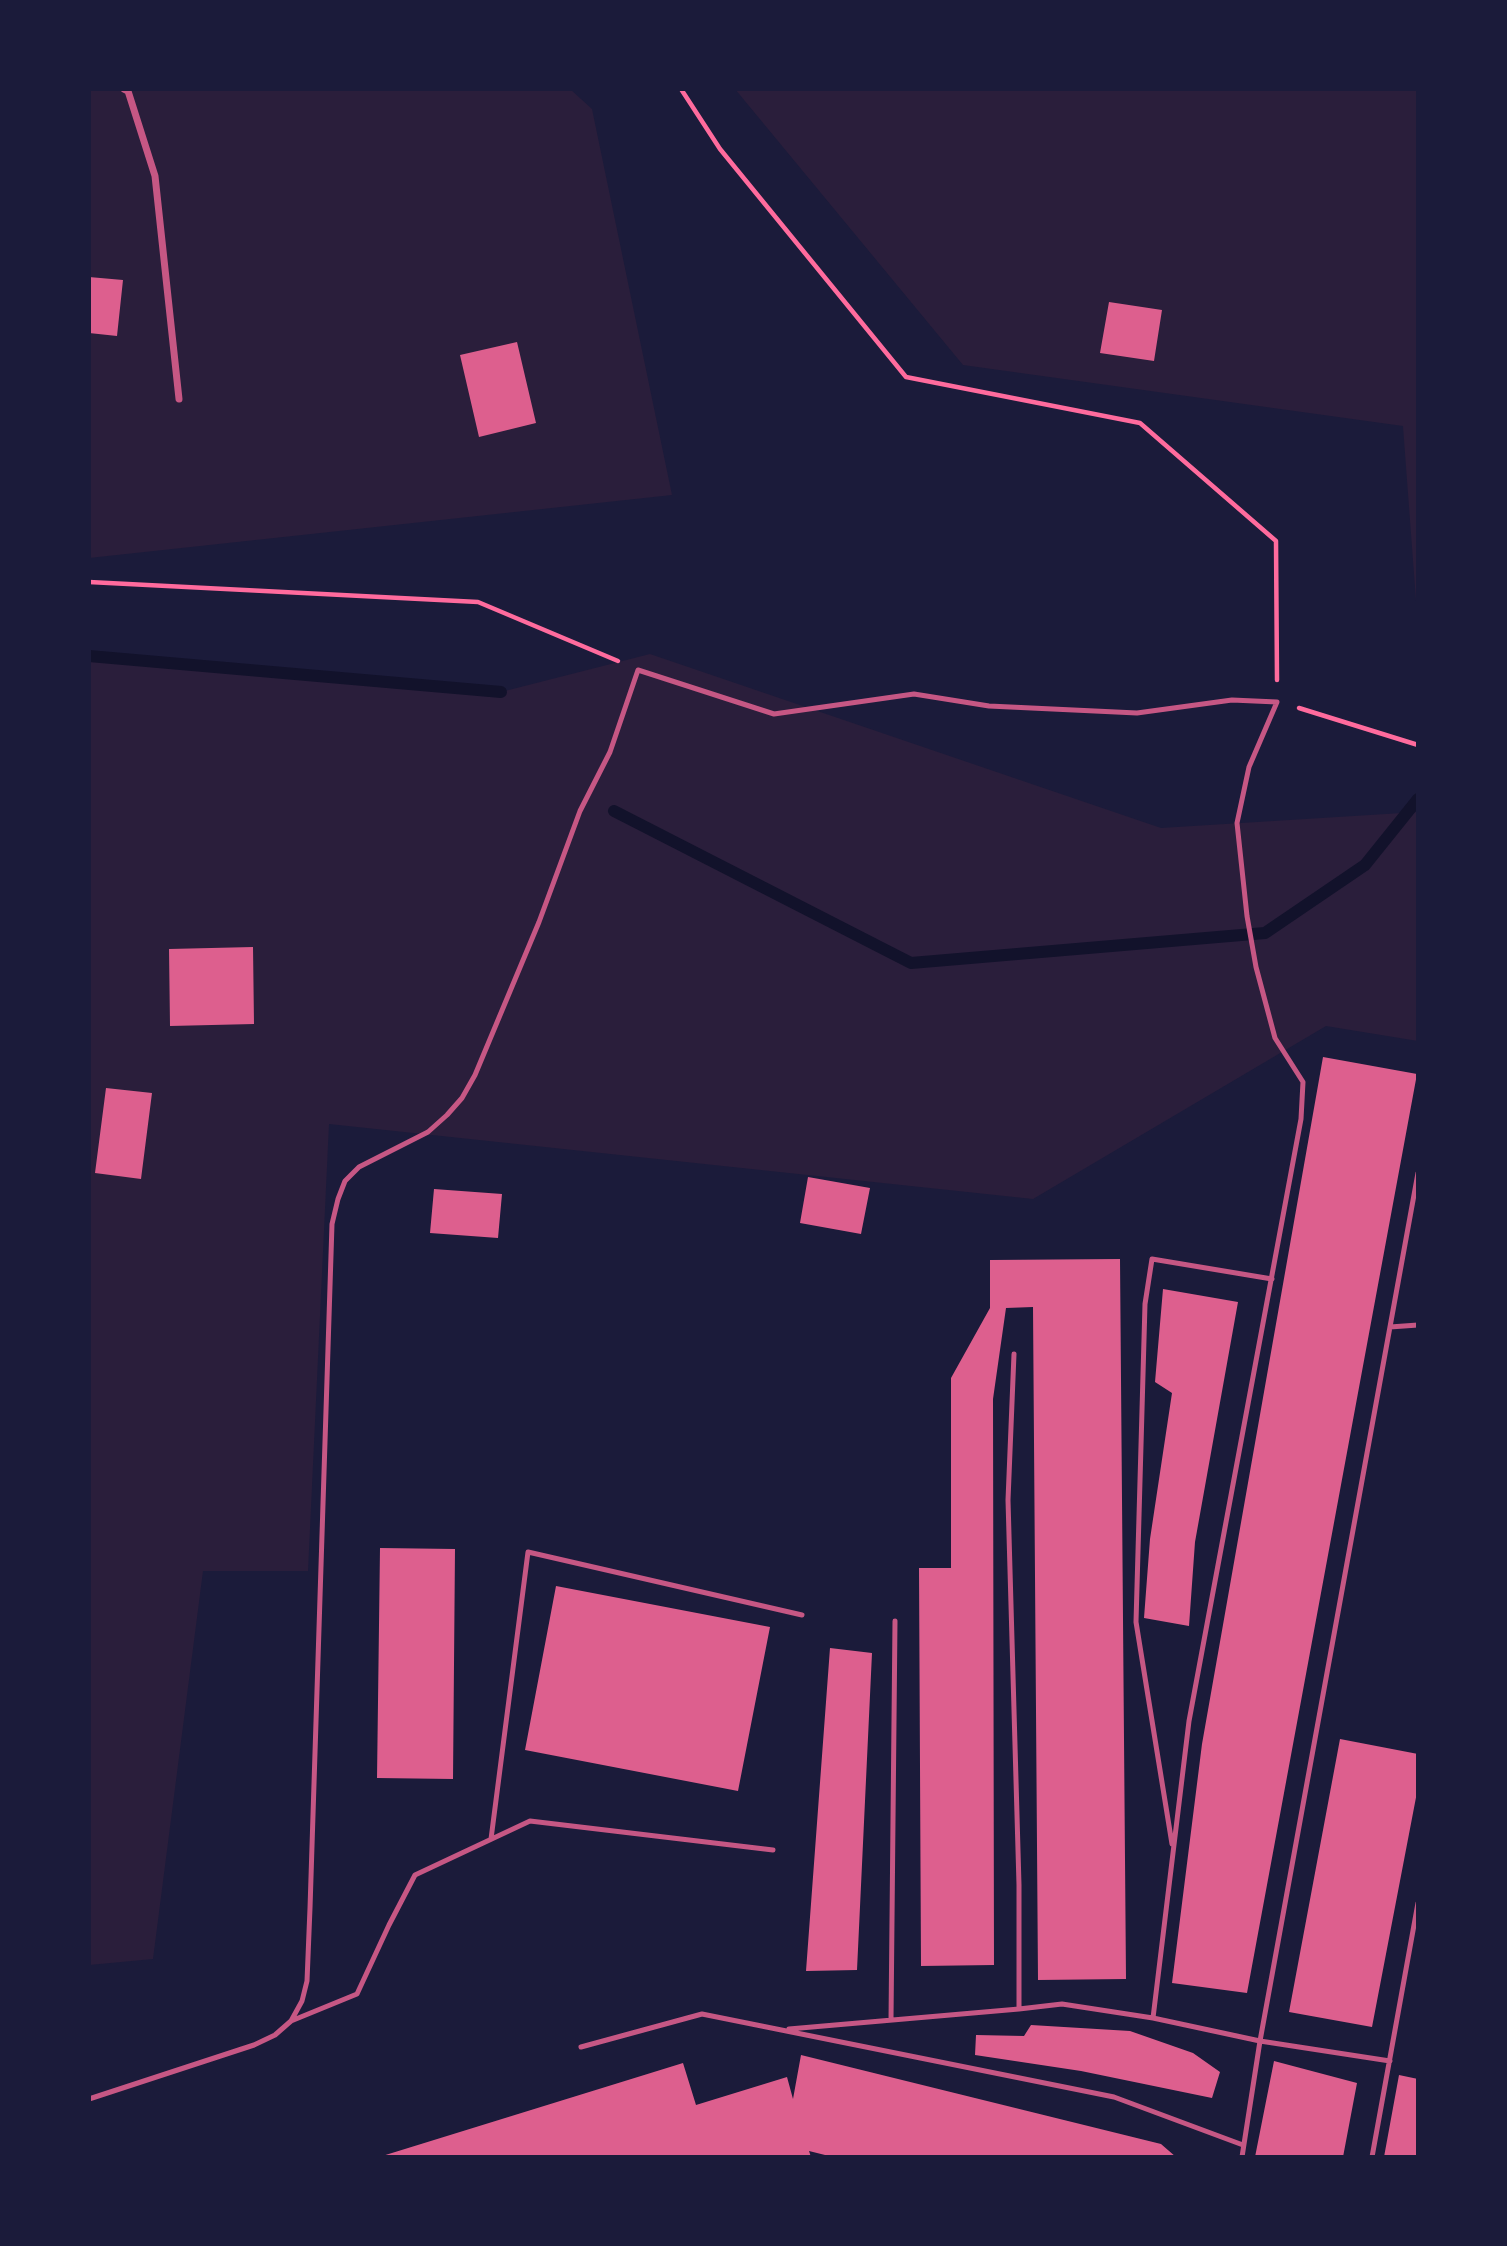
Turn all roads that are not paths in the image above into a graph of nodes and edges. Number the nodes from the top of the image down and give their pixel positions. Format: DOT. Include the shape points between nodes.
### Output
graph roads {
  1 [pos="126,90"];
  2 [pos="179,399"];
  3 [pos="1418,1173"];
  4 [pos="1272,1279"];
  5 [pos="1418,1325"];
  6 [pos="1390,1327"];
  7 [pos="1014,1354"];
  8 [pos="802,1615"];
  9 [pos="895,1620"];
  10 [pos="491,1839"];
  11 [pos="773,1850"];
  12 [pos="1173,1851"];
  13 [pos="1418,1903"];
  14 [pos="1019,2009"];
  15 [pos="1153,2018"];
  16 [pos="891,2020"];
  17 [pos="291,2021"];
  18 [pos="780,2030"];
  19 [pos="1260,2041"];
  20 [pos="580,2047"];
  21 [pos="1390,2061"];
  22 [pos="89,2099"];
  23 [pos="1243,2145"];
  24 [pos="1242,2157"];
  25 [pos="1372,2157"];
  1 -- 2 [label="street" via="155,176"];
  3 -- 6 [label="lane"];
  4 -- 12 [label="lane" via="1189,1721"];
  4 -- 12 [label="lane" via="1152,1259 1145,1304 1136,1622"];
  4 -- 17 [label="lane" via="1301,1119 1303,1082 1275,1038 1256,967 1237,823 1248,767 1278,702 1232,700 1137,713 989,706 914,694 774,714 638,670 610,752 580,811 487,1050 462,1098 428,1132 359,1167 345,1181 338,1199 332,1224 307,1981"];
  5 -- 6 [label="lane"];
  6 -- 19 [label="lane"];
  7 -- 14 [label="lane" via="1008,1500"];
  8 -- 10 [label="lane" via="528,1552"];
  9 -- 16 [label="lane"];
  10 -- 11 [label="lane" via="530,1821"];
  10 -- 17 [label="lane" via="415,1875 357,1994"];
  12 -- 15 [label="lane"];
  13 -- 21 [label="lane"];
  14 -- 15 [label="lane" via="1062,2004"];
  14 -- 16 [label="lane"];
  15 -- 19 [label="lane"];
  16 -- 18 [label="lane"];
  17 -- 22 [label="lane" via="254,2045"];
  18 -- 20 [label="lane" via="702,2014"];
  18 -- 23 [label="lane" via="1114,2097"];
  19 -- 21 [label="lane"];
  19 -- 23 [label="lane"];
  21 -- 25 [label="lane"];
  23 -- 24 [label="lane"];
}
